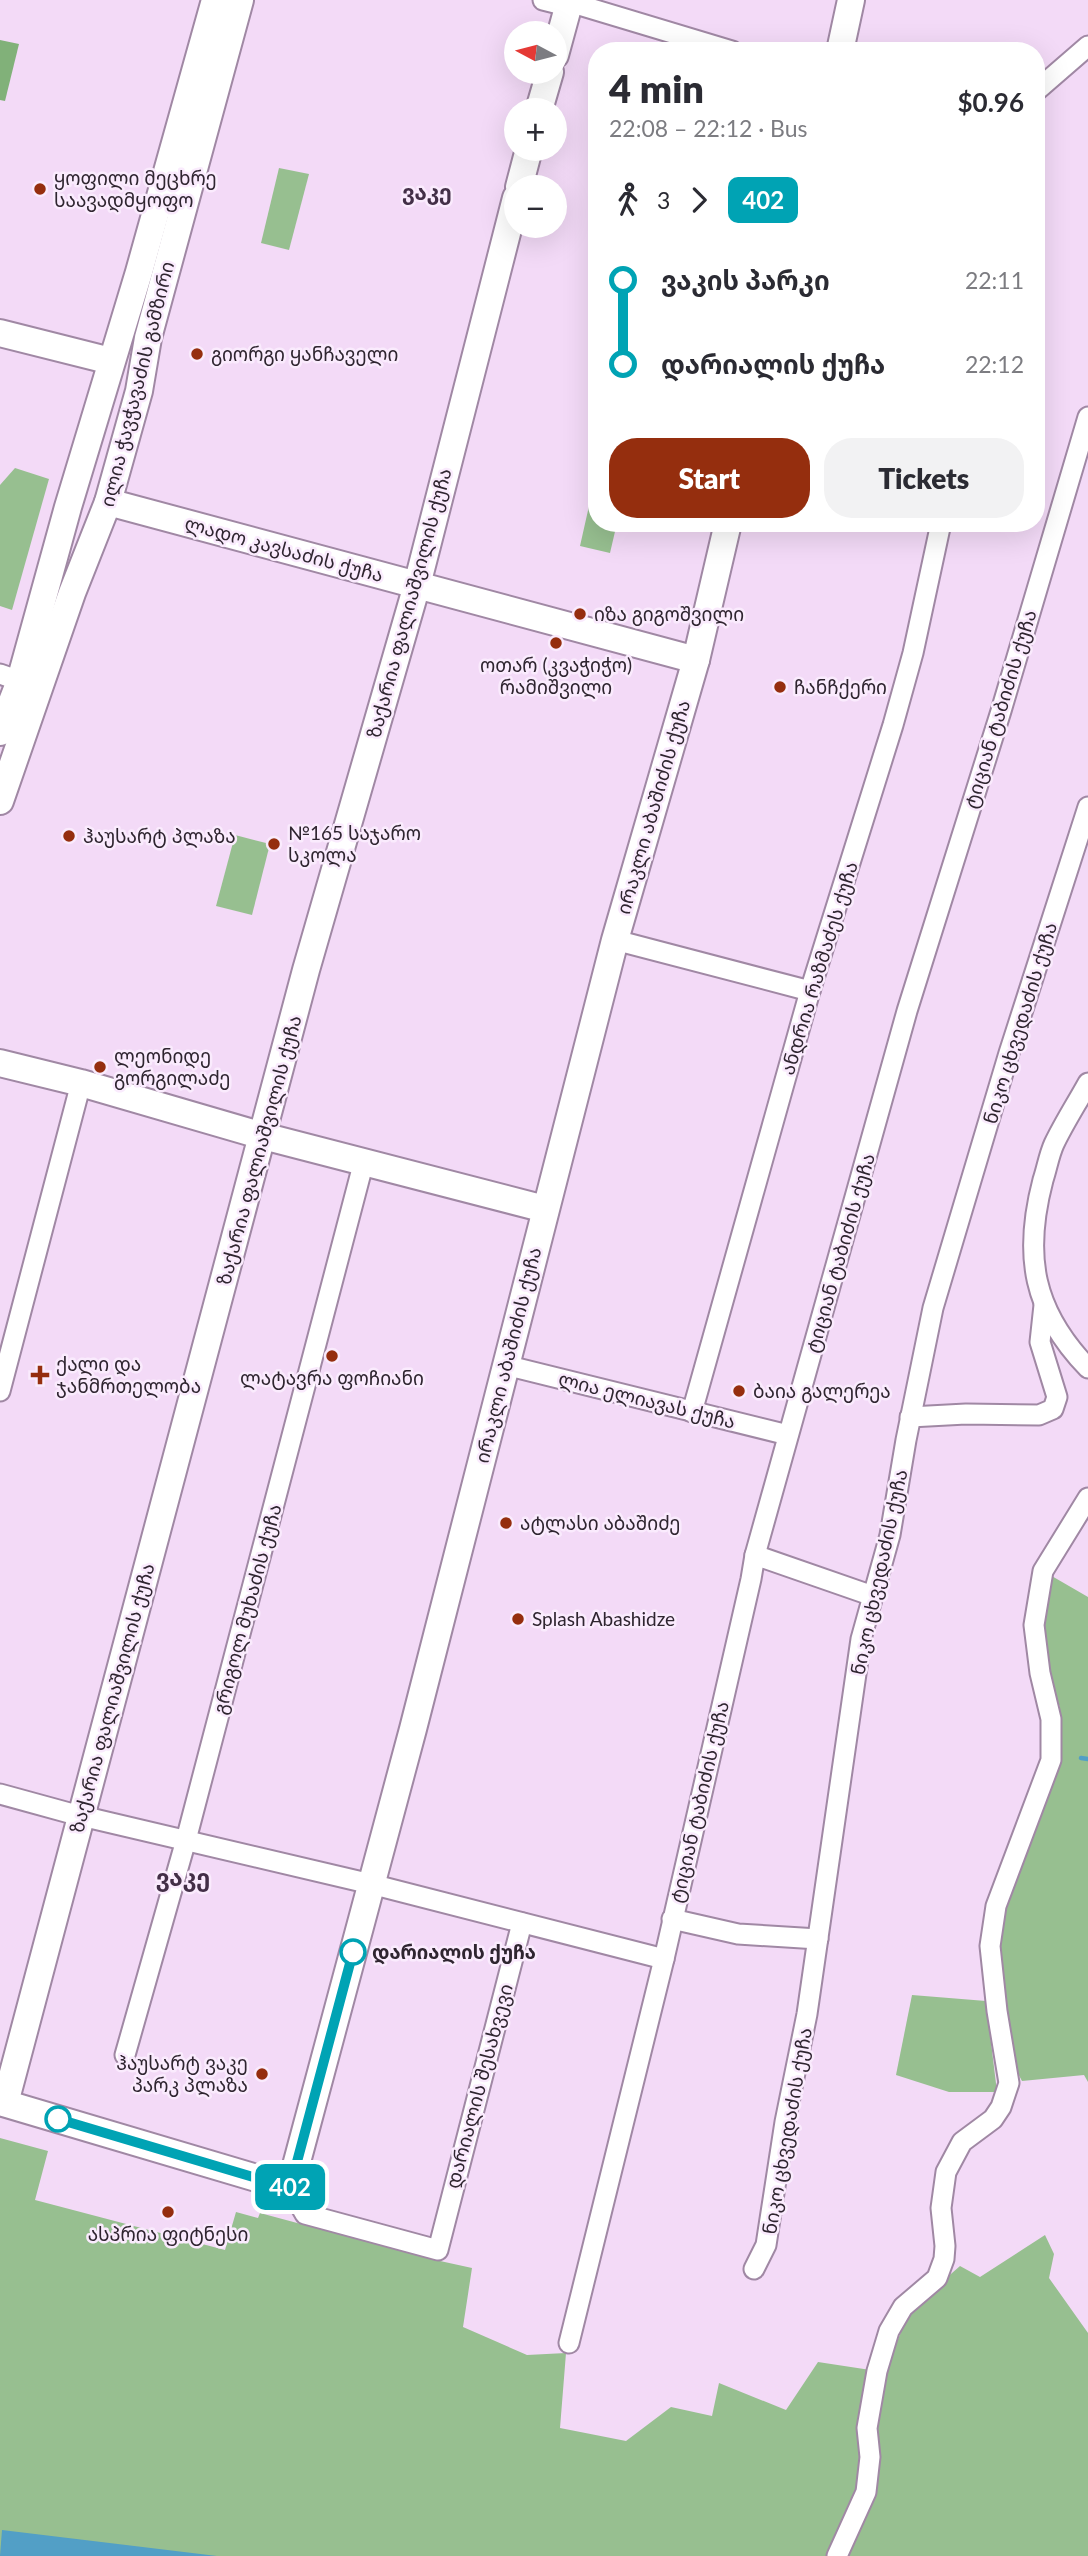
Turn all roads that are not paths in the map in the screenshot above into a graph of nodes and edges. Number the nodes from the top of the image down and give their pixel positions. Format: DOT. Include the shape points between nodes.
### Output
graph roads {
  1 [pos="215,0"];
  2 [pos="240,0"];
  3 [pos="542,0"];
  4 [pos="851,0"];
  5 [pos="569,1"];
  6 [pos="564,21"];
  7 [pos="703,42"];
  8 [pos="842,42"];
  9 [pos="1088,46"];
  10 [pos="1045,83"];
  11 [pos="506,238"];
  12 [pos="0,333"];
  13 [pos="111,361"];
  14 [pos="1088,417"];
  15 [pos="111,503"];
  16 [pos="726,532"];
  17 [pos="939,532"];
  18 [pos="417,585"];
  19 [pos="696,660"];
  20 [pos="10,677"];
  21 [pos="0,732"];
  22 [pos="0,801"];
  23 [pos="1088,807"];
  24 [pos="615,940"];
  25 [pos="810,991"];
  26 [pos="0,1063"];
  27 [pos="81,1083"];
  28 [pos="1088,1083"];
  29 [pos="263,1136"];
  30 [pos="364,1161"];
  31 [pos="545,1209"];
  32 [pos="1044,1305"];
  33 [pos="505,1366"];
  34 [pos="1088,1368"];
  35 [pos="0,1391"];
  36 [pos="692,1412"];
  37 [pos="910,1418"];
  38 [pos="788,1435"];
  39 [pos="1088,1498"];
  40 [pos="755,1555"];
  41 [pos="873,1596"];
  42 [pos="0,1794"];
  43 [pos="80,1815"];
  44 [pos="186,1840"];
  45 [pos="371,1884"];
  46 [pos="672,1919"];
  47 [pos="522,1923"];
  48 [pos="818,1939"];
  49 [pos="664,1959"];
  50 [pos="125,2056"];
  51 [pos="3,2103"];
  52 [pos="290,2188"];
  53 [pos="754,2269"];
  54 [pos="569,2343"];
  55 [pos="837,2556"];
  1 -- 13 [label="street, ილია ჭავჭავაძის გამზირი"];
  2 -- 15 [label="street, ილია ჭავჭავაძის გამზირი" via="148,338"];
  3 -- 5 [label="street" via="555,4"];
  4 -- 8 [label="street"];
  5 -- 6 [label="street"];
  5 -- 7 [label="street"];
  9 -- 10 [label="street"];
  11 -- 18 [label="street, ზაქარია ფალიაშვილის ქუჩა"];
  12 -- 13 [label="street"];
  13 -- 20 [label="street, ილია ჭავჭავაძის გამზირი"];
  14 -- 38 [label="street, ტიციან ტაბიძის ქუჩა" via="919,972"];
  15 -- 18 [label="street, ლადო კავსაძის ქუჩა"];
  15 -- 22 [label="street, ილია ჭავჭავაძის გამზირი" via="72,593"];
  16 -- 19 [label="street, ირაკლი აბაშიძის ქუჩა"];
  17 -- 25 [label="street, ანდრია რაზმაძეს ქუჩა" via="893,725"];
  18 -- 19 [label="street, ლადო კავსაძის ქუჩა"];
  18 -- 29 [label="street, ზაქარია ფალიაშვილის ქუჩა"];
  19 -- 24 [label="street, ირაკლი აბაშიძის ქუჩა"];
  20 -- 21 [label="street, ილია ჭავჭავაძის გამზირი"];
  23 -- 37 [label="street, ნიკო ცხვედაძის ქუჩა" via="933,1308"];
  24 -- 25 [label="street"];
  24 -- 31 [label="street, ირაკლი აბაშიძის ქუჩა"];
  25 -- 36 [label="street, ანდრია რაზმაძეს ქუჩა"];
  26 -- 27 [label="street"];
  27 -- 29 [label="street"];
  27 -- 35 [label="street"];
  28 -- 32 [label="street" via="1052,1146 1034,1215 1035,1267"];
  29 -- 30 [label="street"];
  29 -- 43 [label="street, ზაქარია ფალიაშვილის ქუჩა"];
  30 -- 31 [label="street"];
  30 -- 44 [label="street, გრიგოლ მუხაძის ქუჩა"];
  31 -- 33 [label="street, ირაკლი აბაშიძის ქუჩა"];
  32 -- 34 [label="street" via="1064,1341"];
  32 -- 37 [label="street" via="1040,1342 1057,1397 1053,1409 1038,1415"];
  33 -- 36 [label="street, ლია ელიავას ქუჩა"];
  33 -- 45 [label="street, ირაკლი აბაშიძის ქუჩა"];
  36 -- 38 [label="street, ლია ელიავას ქუჩა"];
  37 -- 41 [label="street, ნიკო ცხვედაძის ქუჩა" via="890,1535"];
  38 -- 40 [label="street, ტიციან ტაბიძის ქუჩა"];
  39 -- 55 [label="street" via="1043,1571 1034,1625 1051,1719 1051,1760 996,1906 990,1946 1009,2083 993,2119 962,2142 946,2172 941,2208 944,2259 937,2278 903,2307 888,2331 867,2428 866,2492"];
  40 -- 41 [label="street"];
  40 -- 46 [label="street, ტიციან ტაბიძის ქუჩა"];
  41 -- 48 [label="street, ნიკო ცხვედაძის ქუჩა" via="861,1639"];
  42 -- 43 [label="street"];
  43 -- 44 [label="street"];
  43 -- 51 [label="street, ზაქარია ფალიაშვილის ქუჩა"];
  44 -- 45 [label="street"];
  44 -- 50 [label="street, გრიგოლ მუხაძის ქუჩა"];
  45 -- 47 [label="street"];
  45 -- 52 [label="street, ირაკლი აბაშიძის ქუჩა"];
  46 -- 48 [label="street" via="738,1934"];
  46 -- 49 [label="street, ტიციან ტაბიძის ქუჩა"];
  47 -- 49 [label="street"];
  47 -- 52 [label="street, დარიალის შესახვევი" via="438,2250 305,2214"];
  48 -- 53 [label="street, ნიკო ცხვედაძის ქუჩა" via="766,2245"];
  49 -- 54 [label="street, ტიციან ტაბიძის ქუჩა"];
  51 -- 52 [label="street"];
}
